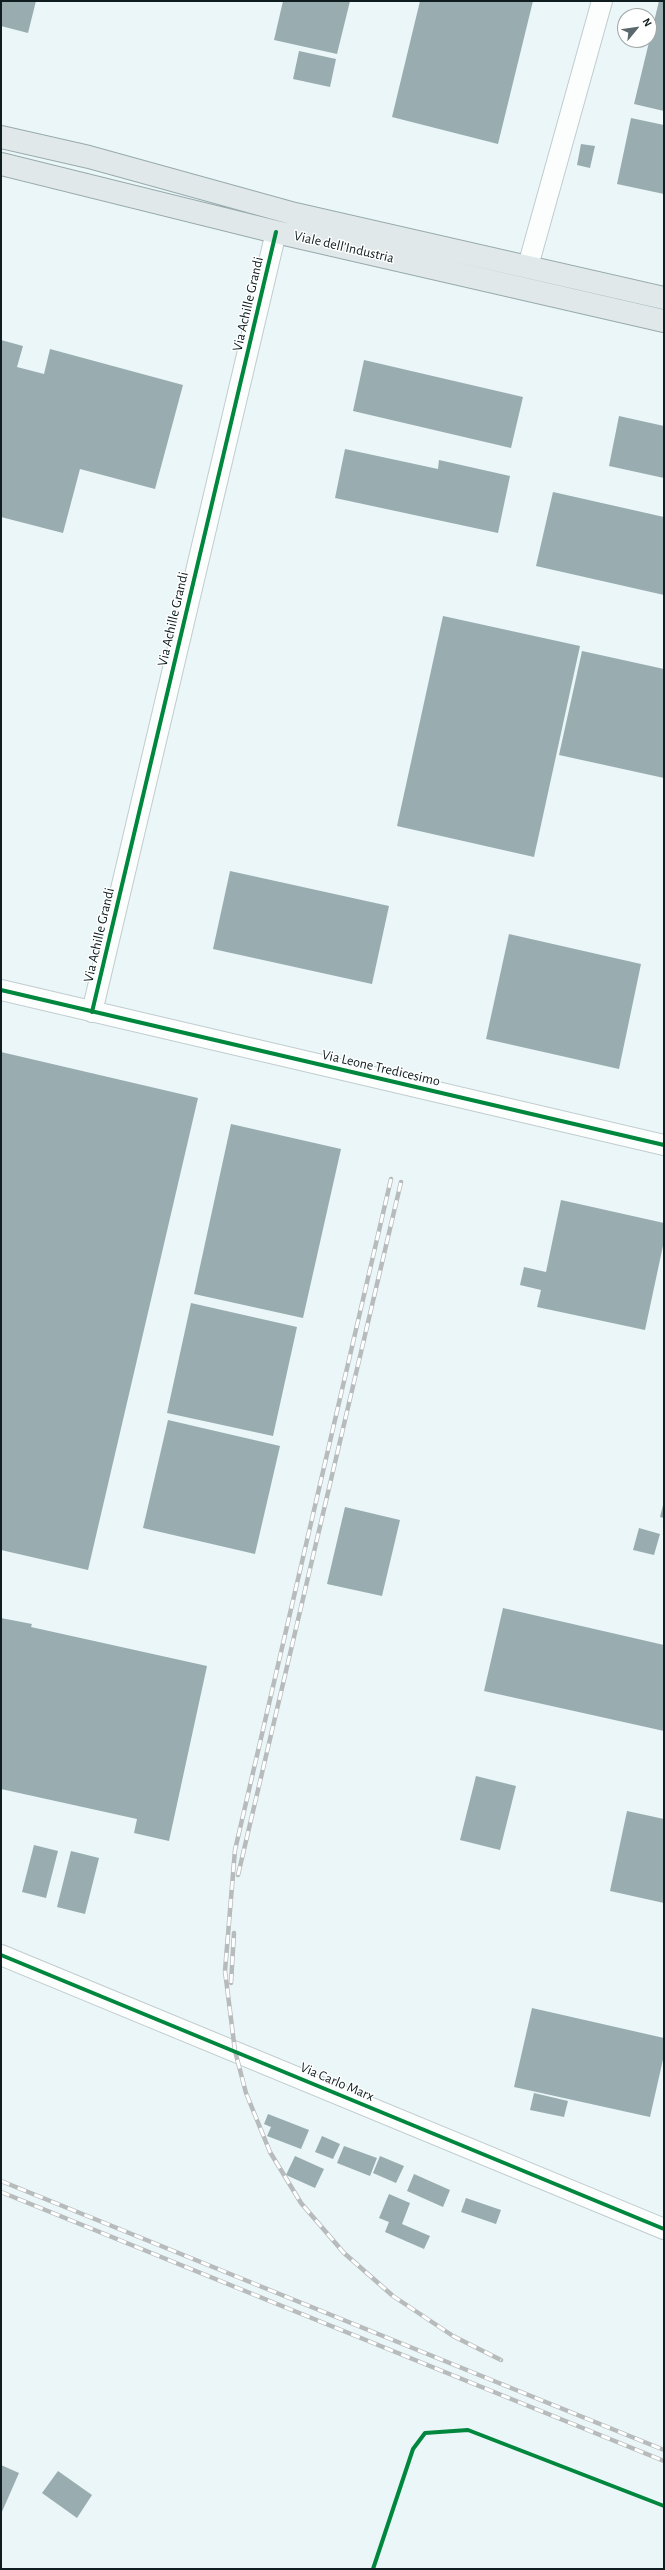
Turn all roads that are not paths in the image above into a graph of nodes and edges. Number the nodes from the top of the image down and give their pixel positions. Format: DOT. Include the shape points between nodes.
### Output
graph roads {
  1 [pos="602,1"];
  2 [pos="1,137"];
  3 [pos="1,164"];
  4 [pos="276,232"];
  5 [pos="528,266"];
  6 [pos="664,298"];
  7 [pos="664,321"];
  8 [pos="1,990"];
  9 [pos="92,1012"];
  10 [pos="664,1145"];
  11 [pos="1,1955"];
  12 [pos="664,2229"];
  1 -- 5 [label="street"];
  2 -- 5 [label="main road, Viale dell'Industria" via="89,157 295,214"];
  3 -- 4 [label="main road, Viale dell'Industria"];
  4 -- 7 [label="main road, Viale dell'Industria"];
  4 -- 9 [label="street, Via Achille Grandi"];
  5 -- 6 [label="main road, Viale dell'Industria"];
  8 -- 9 [label="street, Via Leone Tredicesimo"];
  9 -- 10 [label="street, Via Leone Tredicesimo"];
  11 -- 12 [label="street, Via Carlo Marx"];
}
